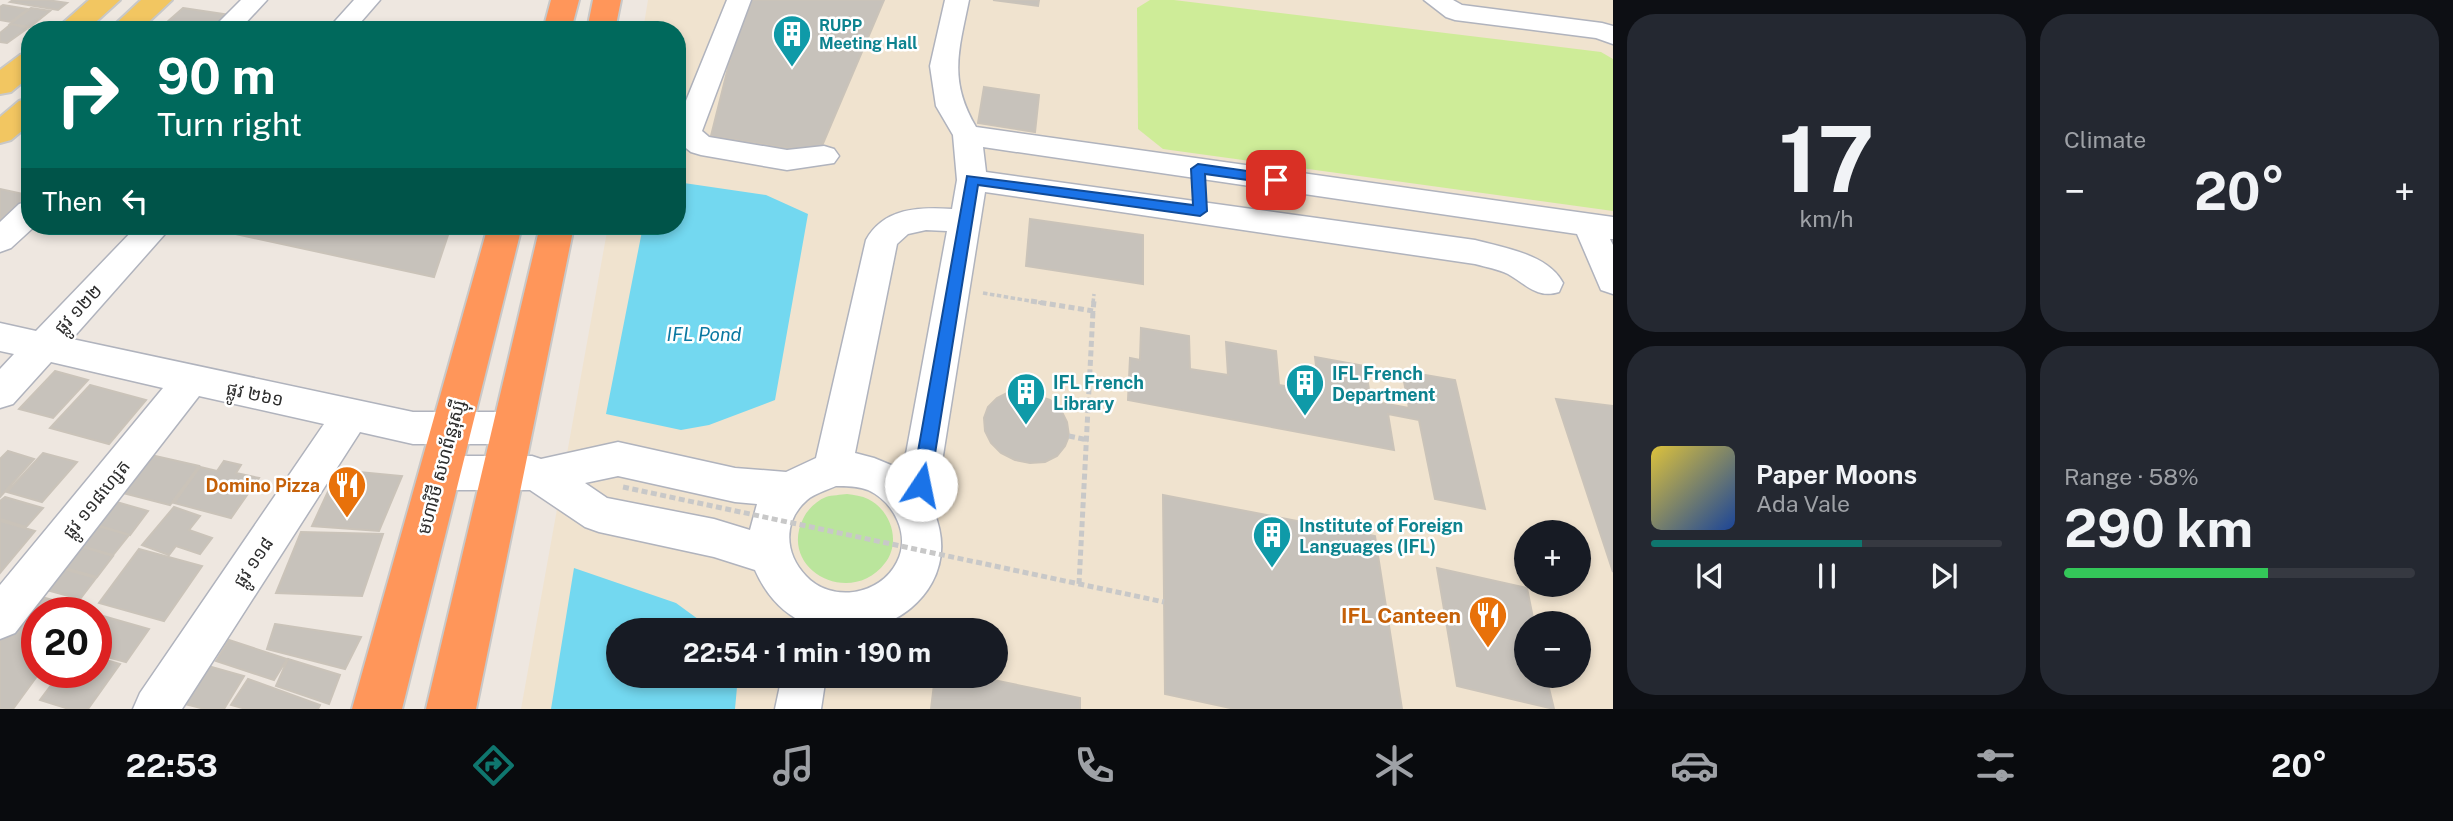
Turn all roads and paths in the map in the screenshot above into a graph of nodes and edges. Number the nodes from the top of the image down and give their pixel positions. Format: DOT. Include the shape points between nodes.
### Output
graph roads {
  1 [pos="106,0"];
  2 [pos="158,0"];
  3 [pos="255,0"];
  4 [pos="368,0"];
  5 [pos="565,0"];
  6 [pos="607,0"];
  7 [pos="738,0"];
  8 [pos="957,0"];
  9 [pos="1436,0"];
  10 [pos="80,21"];
  11 [pos="133,21"];
  12 [pos="233,21"];
  13 [pos="348,21"];
  14 [pos="559,21"];
  15 [pos="603,21"];
  16 [pos="1613,36"];
  17 [pos="21,68"];
  18 [pos="0,85"];
  19 [pos="21,116"];
  20 [pos="0,133"];
  21 [pos="967,135"];
  22 [pos="824,156"];
  23 [pos="1198,169"];
  24 [pos="972,180"];
  25 [pos="1200,211"];
  26 [pos="21,220"];
  27 [pos="965,221"];
  28 [pos="1600,226"];
  29 [pos="148,235"];
  30 [pos="503,235"];
  31 [pos="555,235"];
  32 [pos="0,240"];
  33 [pos="1613,281"];
  34 [pos="1547,283"];
  35 [pos="954,288"];
  36 [pos="1094,294"];
  37 [pos="1093,311"];
  38 [pos="0,337"];
  39 [pos="43,347"];
  40 [pos="191,380"];
  41 [pos="0,393"];
  42 [pos="351,415"];
  43 [pos="453,428"];
  44 [pos="513,428"];
  45 [pos="1069,436"];
  46 [pos="1088,440"];
  47 [pos="833,469"];
  48 [pos="441,473"];
  49 [pos="522,474"];
  50 [pos="623,486"];
  51 [pos="789,490"];
  52 [pos="915,511"];
  53 [pos="769,555"];
  54 [pos="1079,584"];
  55 [pos="1164,602"];
  56 [pos="0,618"];
  57 [pos="814,618"];
  58 [pos="820,618"];
  59 [pos="802,688"];
  60 [pos="156,709"];
  61 [pos="377,709"];
  62 [pos="451,709"];
  63 [pos="798,709"];
  1 -- 10 [label="main road"];
  2 -- 11 [label="main road"];
  3 -- 12 [label="street"];
  4 -- 13 [label="street"];
  5 -- 14 [label="highway"];
  6 -- 15 [label="highway"];
  7 -- 22 [label="street" via="687,134 701,145 787,160"];
  8 -- 21 [label="street" via="943,66 950,106"];
  9 -- 16 [label="street" via="1455,12"];
  17 -- 18 [label="main road"];
  19 -- 20 [label="main road"];
  21 -- 23 [label="street"];
  21 -- 24 [label="street"];
  23 -- 25 [label="street"];
  23 -- 28 [label="street"];
  24 -- 25 [label="street"];
  24 -- 27 [label="street"];
  25 -- 34 [label="street" via="1475,252 1516,262"];
  26 -- 32 [label="street"];
  27 -- 35 [label="street"];
  27 -- 47 [label="street" via="926,219 898,224 882,240"];
  28 -- 33 [label="street"];
  29 -- 39 [label="street, ផ្លូវ ១២២"];
  30 -- 43 [label="highway, មហាវិថី សហព័ន្ធរុស្ស៊ី"];
  31 -- 44 [label="highway"];
  35 -- 37 [label="path"];
  35 -- 52 [label="street"];
  36 -- 37 [label="path"];
  37 -- 46 [label="path"];
  38 -- 39 [label="street, ផ្លូវ ២៦១"];
  39 -- 40 [label="street, ផ្លូវ ២៦១"];
  39 -- 41 [label="street, ផ្លូវ ១២២"];
  40 -- 42 [label="street, ផ្លូវ ២៦១"];
  40 -- 56 [label="street, ផ្លូវ ១១៨ហ្សេត"];
  42 -- 43 [label="street, ផ្លូវ ២៦១" via="413,428"];
  42 -- 60 [label="street, ផ្លូវ ១១៨"];
  43 -- 44 [label="street, ផ្លូវ ២៦១"];
  43 -- 48 [label="highway, មហាវិថី សហព័ន្ធរុស្ស៊ី"];
  44 -- 49 [label="highway"];
  45 -- 46 [label="path"];
  46 -- 54 [label="path"];
  47 -- 51 [label="street" via="809,475"];
  47 -- 52 [label="street" via="858,469 881,477 901,491"];
  48 -- 49 [label="street"];
  48 -- 61 [label="highway, មហាវិថី សហព័ន្ធរុស្ស៊ី"];
  49 -- 51 [label="street" via="618,459 735,485"];
  49 -- 53 [label="street" via="599,514 714,538"];
  49 -- 62 [label="highway"];
  50 -- 54 [label="path, bridge"];
  51 -- 53 [label="street" via="775,509 768,531"];
  52 -- 58 [label="street" via="922,533 921,558 912,580 894,598 871,610"];
  53 -- 57 [label="street" via="779,577"];
  54 -- 55 [label="path, bridge"];
  59 -- 63 [label="street"];
}
